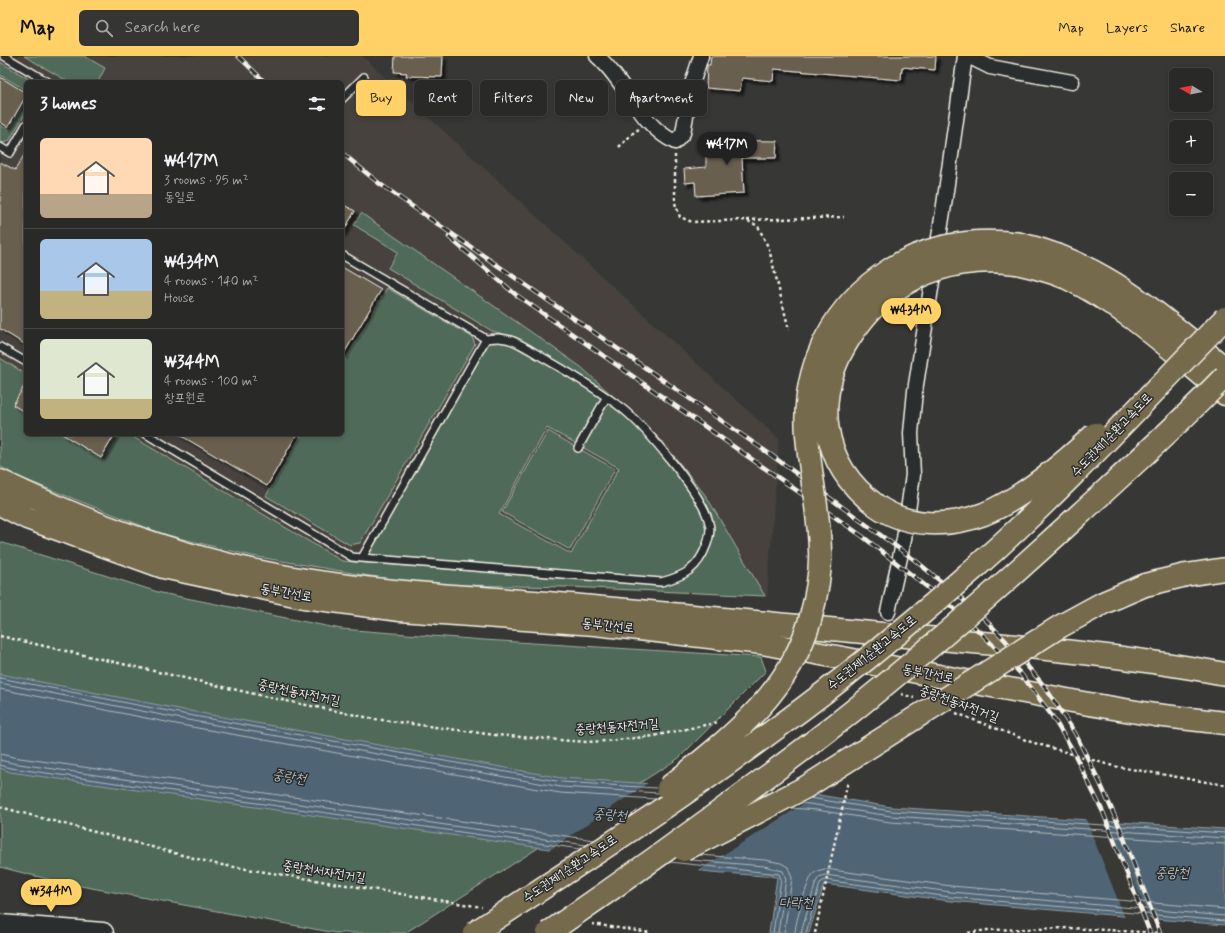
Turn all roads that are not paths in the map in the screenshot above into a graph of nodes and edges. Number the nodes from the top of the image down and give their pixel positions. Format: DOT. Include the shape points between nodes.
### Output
graph roads {
  1 [pos="4,56"];
  2 [pos="598,56"];
  3 [pos="701,56"];
  4 [pos="966,56"];
  5 [pos="364,77"];
  6 [pos="45,80"];
  7 [pos="1072,82"];
  8 [pos="344,97"];
  9 [pos="24,128"];
  10 [pos="0,147"];
  11 [pos="1018,253"];
  12 [pos="344,256"];
  13 [pos="1225,311"];
  14 [pos="1225,318"];
  15 [pos="486,339"];
  16 [pos="0,347"];
  17 [pos="24,361"];
  18 [pos="1225,368"];
  19 [pos="1225,376"];
  20 [pos="1225,394"];
  21 [pos="606,398"];
  22 [pos="149,436"];
  23 [pos="578,448"];
  24 [pos="0,481"];
  25 [pos="0,504"];
  26 [pos="362,558"];
  27 [pos="1225,569"];
  28 [pos="888,612"];
  29 [pos="1225,674"];
  30 [pos="1225,723"];
  31 [pos="620,883"];
  32 [pos="542,888"];
  33 [pos="0,925"];
  34 [pos="103,933"];
  35 [pos="474,933"];
  36 [pos="548,933"];
  1 -- 6 [label="lane"];
  2 -- 3 [label="street" via="610,67 650,123 667,139 675,142 683,133 691,87"];
  4 -- 7 [label="street" via="990,67"];
  4 -- 28 [label="street" via="915,391 911,433 911,489 904,539"];
  5 -- 8 [label="lane"];
  9 -- 10 [label="lane" via="10,153"];
  11 -- 13 [label="highway, bridge" via="993,261 958,263 914,278 874,306 842,350 827,402 829,439 840,466 851,482 884,510 905,519 948,523 978,516 1006,503 1080,448"];
  11 -- 18 [label="highway" via="1062,256 1112,281"];
  11 -- 20 [label="highway" via="1096,294"];
  11 -- 32 [label="highway, bridge" via="973,241 919,254 874,280 838,317 818,353 808,388 807,434 817,510 820,565 810,620 794,658 769,698 734,734"];
  12 -- 15 [label="lane"];
  14 -- 32 [label="highway, 수도권제1순환고속도로, bridge" via="1067,482 914,620 750,748"];
  15 -- 21 [label="lane" via="499,337 513,341"];
  15 -- 26 [label="lane"];
  16 -- 17 [label="lane"];
  19 -- 31 [label="highway, bridge" via="1138,461 947,633 814,741"];
  21 -- 23 [label="lane"];
  21 -- 26 [label="lane" via="624,410 657,444 687,483 707,516 710,525 708,539 703,554 693,569 677,578 661,582"];
  22 -- 26 [label="lane" via="352,557"];
  24 -- 29 [label="highway, 동부간선로" via="58,508 159,546 248,569 317,582 433,595 1062,650"];
  25 -- 30 [label="highway, 동부간선로" via="27,518 163,567 304,597 400,610 595,624 762,643 1075,702"];
  27 -- 31 [label="highway, bridge" via="1145,585 1103,603 1058,627 806,787"];
  31 -- 36 [label="highway, bridge"];
  32 -- 35 [label="highway, 수도권제1순환고속도로, bridge"];
  33 -- 34 [label="street"];
}
